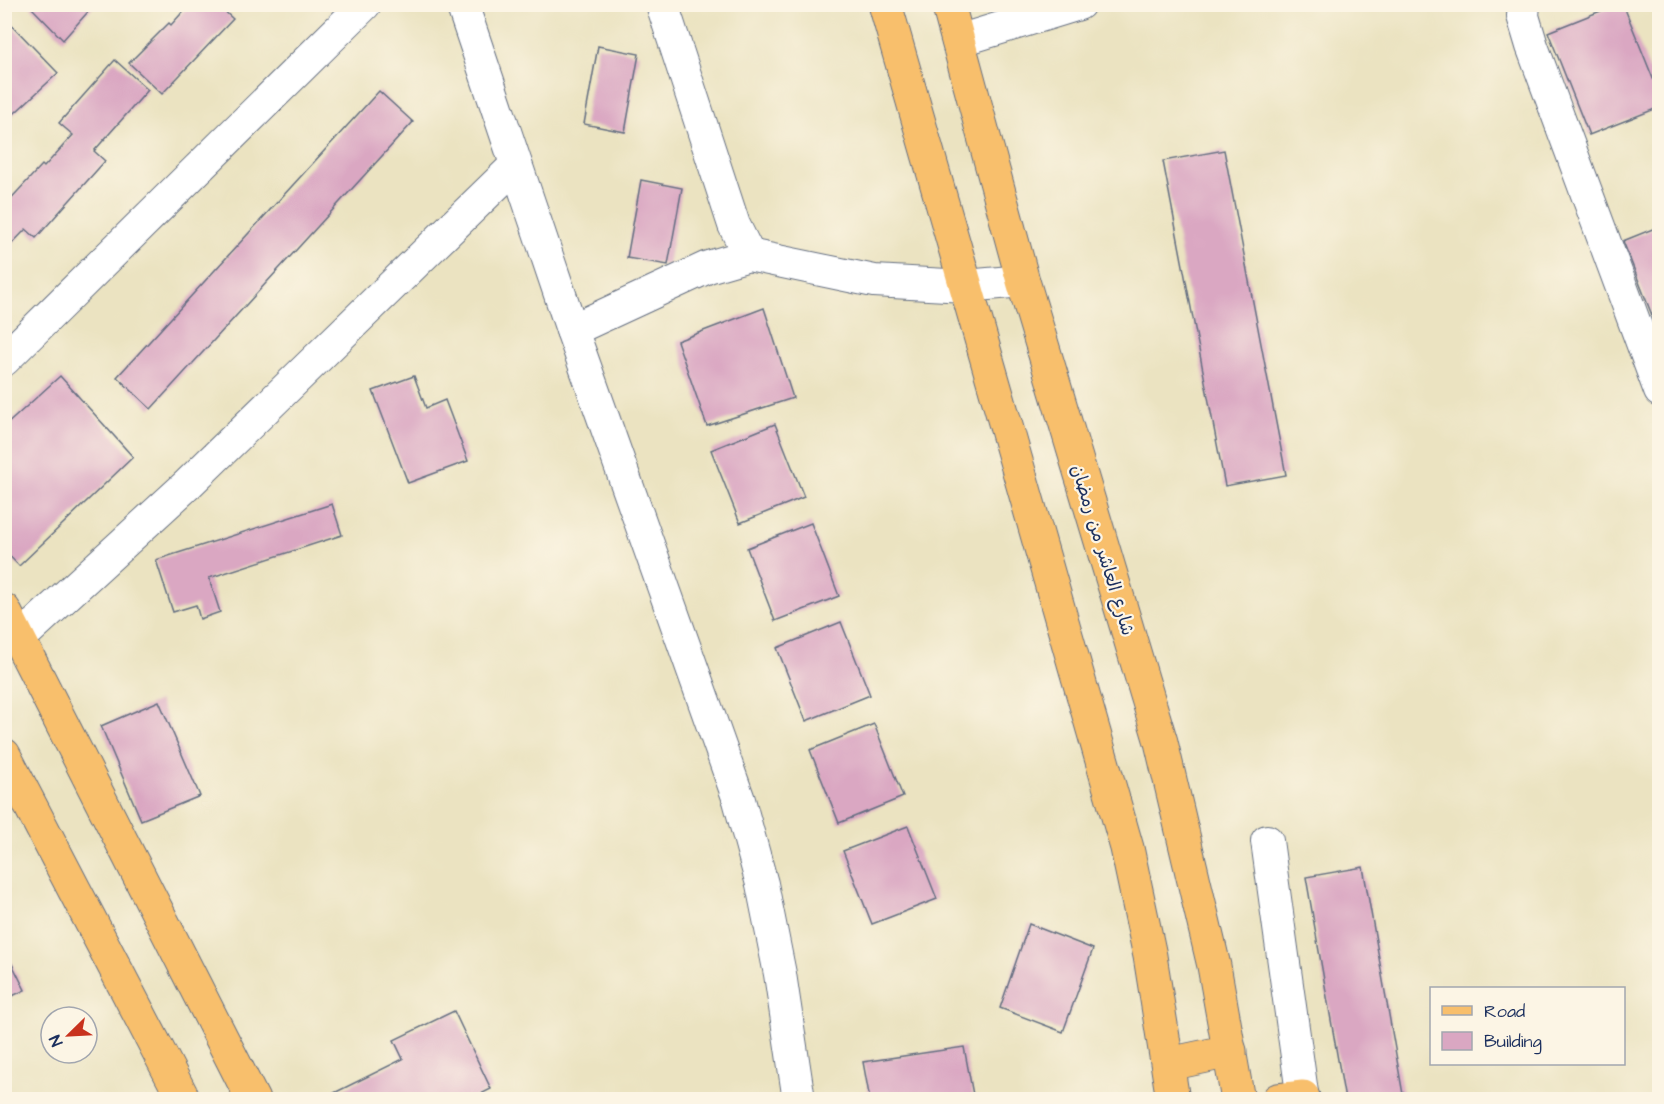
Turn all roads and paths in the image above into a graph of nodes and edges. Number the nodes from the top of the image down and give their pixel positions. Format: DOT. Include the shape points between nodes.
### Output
graph roads {
  1 [pos="365,4"];
  2 [pos="462,4"];
  3 [pos="662,4"];
  4 [pos="885,4"];
  5 [pos="948,4"];
  6 [pos="1079,4"];
  7 [pos="1524,4"];
  8 [pos="958,41"];
  9 [pos="516,165"];
  10 [pos="749,255"];
  11 [pos="1023,281"];
  12 [pos="965,286"];
  13 [pos="572,330"];
  14 [pos="4,360"];
  15 [pos="1659,391"];
  16 [pos="12,625"];
  17 [pos="8,771"];
  18 [pos="1267,841"];
  19 [pos="1230,1051"];
  20 [pos="1169,1064"];
  21 [pos="1295,1099"];
  22 [pos="184,1100"];
  23 [pos="253,1100"];
  24 [pos="799,1100"];
  25 [pos="1173,1100"];
  26 [pos="1238,1100"];
  1 -- 14 [label="street"];
  2 -- 9 [label="street"];
  3 -- 10 [label="street" via="734,225"];
  4 -- 12 [label="main road"];
  5 -- 8 [label="main road, شارع العاشر من رمضان"];
  6 -- 8 [label="street"];
  7 -- 15 [label="street" via="1523,16 1532,46"];
  8 -- 11 [label="main road, شارع العاشر من رمضان"];
  9 -- 13 [label="street"];
  9 -- 16 [label="street" via="188,484"];
  10 -- 12 [label="street" via="874,281"];
  10 -- 13 [label="street" via="708,267"];
  11 -- 12 [label="street"];
  11 -- 19 [label="main road, شارع العاشر من رمضان" via="1161,742"];
  12 -- 20 [label="main road" via="1127,848"];
  13 -- 24 [label="street" via="739,800 762,884 780,974"];
  16 -- 23 [label="main road"];
  17 -- 22 [label="main road"];
  18 -- 21 [label="street"];
  19 -- 20 [label="main road"];
  19 -- 26 [label="main road, شارع العاشر من رمضان"];
  20 -- 25 [label="main road"];
}
